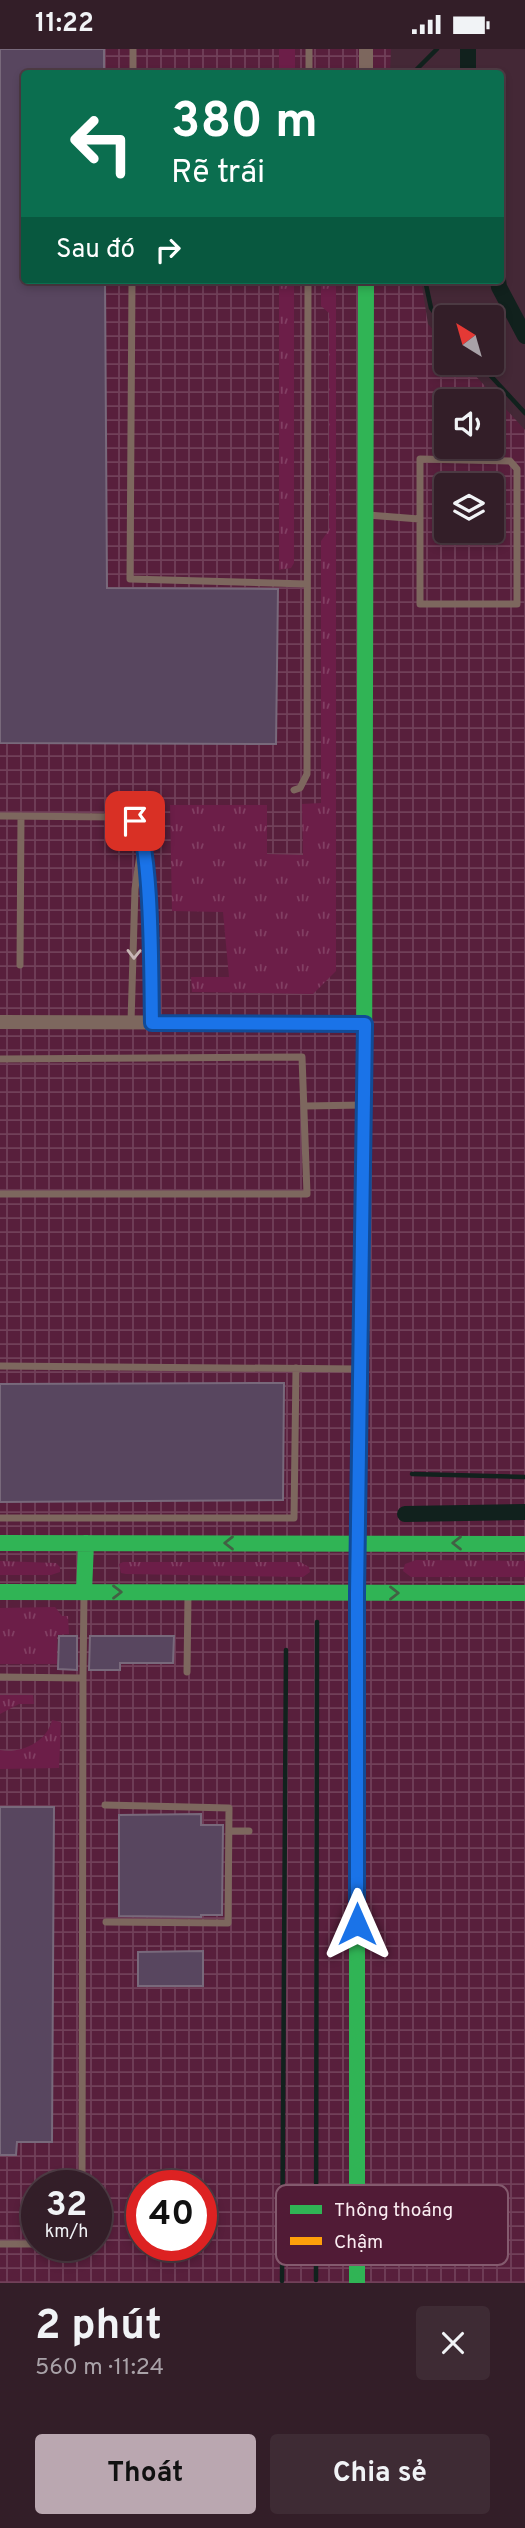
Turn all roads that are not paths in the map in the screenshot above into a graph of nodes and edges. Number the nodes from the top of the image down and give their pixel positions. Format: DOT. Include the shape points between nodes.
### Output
graph roads {
  1 [pos="133,49"];
  2 [pos="309,49"];
  3 [pos="366,49"];
  4 [pos="133,70"];
  5 [pos="309,70"];
  6 [pos="366,70"];
  7 [pos="132,284"];
  8 [pos="308,284"];
  9 [pos="366,284"];
  10 [pos="366,515"];
  11 [pos="419,519"];
  12 [pos="307,584"];
  13 [pos="294,790"];
  14 [pos="0,816"];
  15 [pos="21,816"];
  16 [pos="142,837"];
  17 [pos="20,964"];
  18 [pos="0,1022"];
  19 [pos="131,1022"];
  20 [pos="152,1023"];
  21 [pos="365,1024"];
  22 [pos="0,1059"];
  23 [pos="364,1105"];
  24 [pos="305,1106"];
  25 [pos="0,1195"];
  26 [pos="0,1366"];
  27 [pos="296,1368"];
  28 [pos="361,1369"];
  29 [pos="0,1518"];
  30 [pos="0,1543"];
  31 [pos="86,1543"];
  32 [pos="358,1543"];
  33 [pos="525,1544"];
  34 [pos="0,1591"];
  35 [pos="85,1592"];
  36 [pos="188,1592"];
  37 [pos="357,1593"];
  38 [pos="525,1593"];
  39 [pos="187,1672"];
  40 [pos="0,1677"];
  41 [pos="82,1678"];
  42 [pos="105,1805"];
  43 [pos="229,1831"];
  44 [pos="249,1831"];
  45 [pos="106,1922"];
  46 [pos="82,2170"];
  47 [pos="356,2185"];
  48 [pos="0,2244"];
  49 [pos="21,2244"];
  50 [pos="356,2265"];
  51 [pos="356,2283"];
  1 -- 4 [label="lane"];
  2 -- 5 [label="lane"];
  3 -- 6 [label="street"];
  7 -- 12 [label="lane" via="130,579"];
  8 -- 12 [label="lane"];
  9 -- 10 [label="street"];
  10 -- 11 [label="lane"];
  10 -- 21 [label="street"];
  11 -- 11 [label="lane" via="420,604 517,604 517,468 510,461 420,460"];
  12 -- 13 [label="lane" via="307,774"];
  14 -- 15 [label="lane"];
  15 -- 16 [label="lane" via="130,818"];
  15 -- 17 [label="lane"];
  16 -- 19 [label="lane, one-way" via="135,889"];
  16 -- 20 [label="lane" via="149,893"];
  18 -- 19 [label="street"];
  19 -- 20 [label="street"];
  20 -- 21 [label="street"];
  21 -- 23 [label="street"];
  22 -- 24 [label="lane" via="302,1057"];
  23 -- 24 [label="lane"];
  23 -- 28 [label="street"];
  24 -- 25 [label="lane" via="306,1194"];
  26 -- 27 [label="lane"];
  27 -- 28 [label="lane"];
  27 -- 29 [label="lane" via="294,1518"];
  28 -- 32 [label="street"];
  30 -- 31 [label="street"];
  32 -- 31 [label="street, one-way"];
  31 -- 35 [label="street"];
  33 -- 32 [label="street, one-way"];
  32 -- 37 [label="street"];
  34 -- 35 [label="street"];
  35 -- 36 [label="street, one-way"];
  35 -- 41 [label="lane"];
  36 -- 37 [label="street"];
  36 -- 39 [label="lane"];
  37 -- 38 [label="street, one-way"];
  37 -- 47 [label="street"];
  40 -- 41 [label="lane"];
  41 -- 46 [label="lane"];
  42 -- 43 [label="lane" via="229,1808"];
  43 -- 44 [label="lane"];
  43 -- 45 [label="lane" via="228,1923"];
  48 -- 49 [label="lane"];
  50 -- 51 [label="street"];
}
